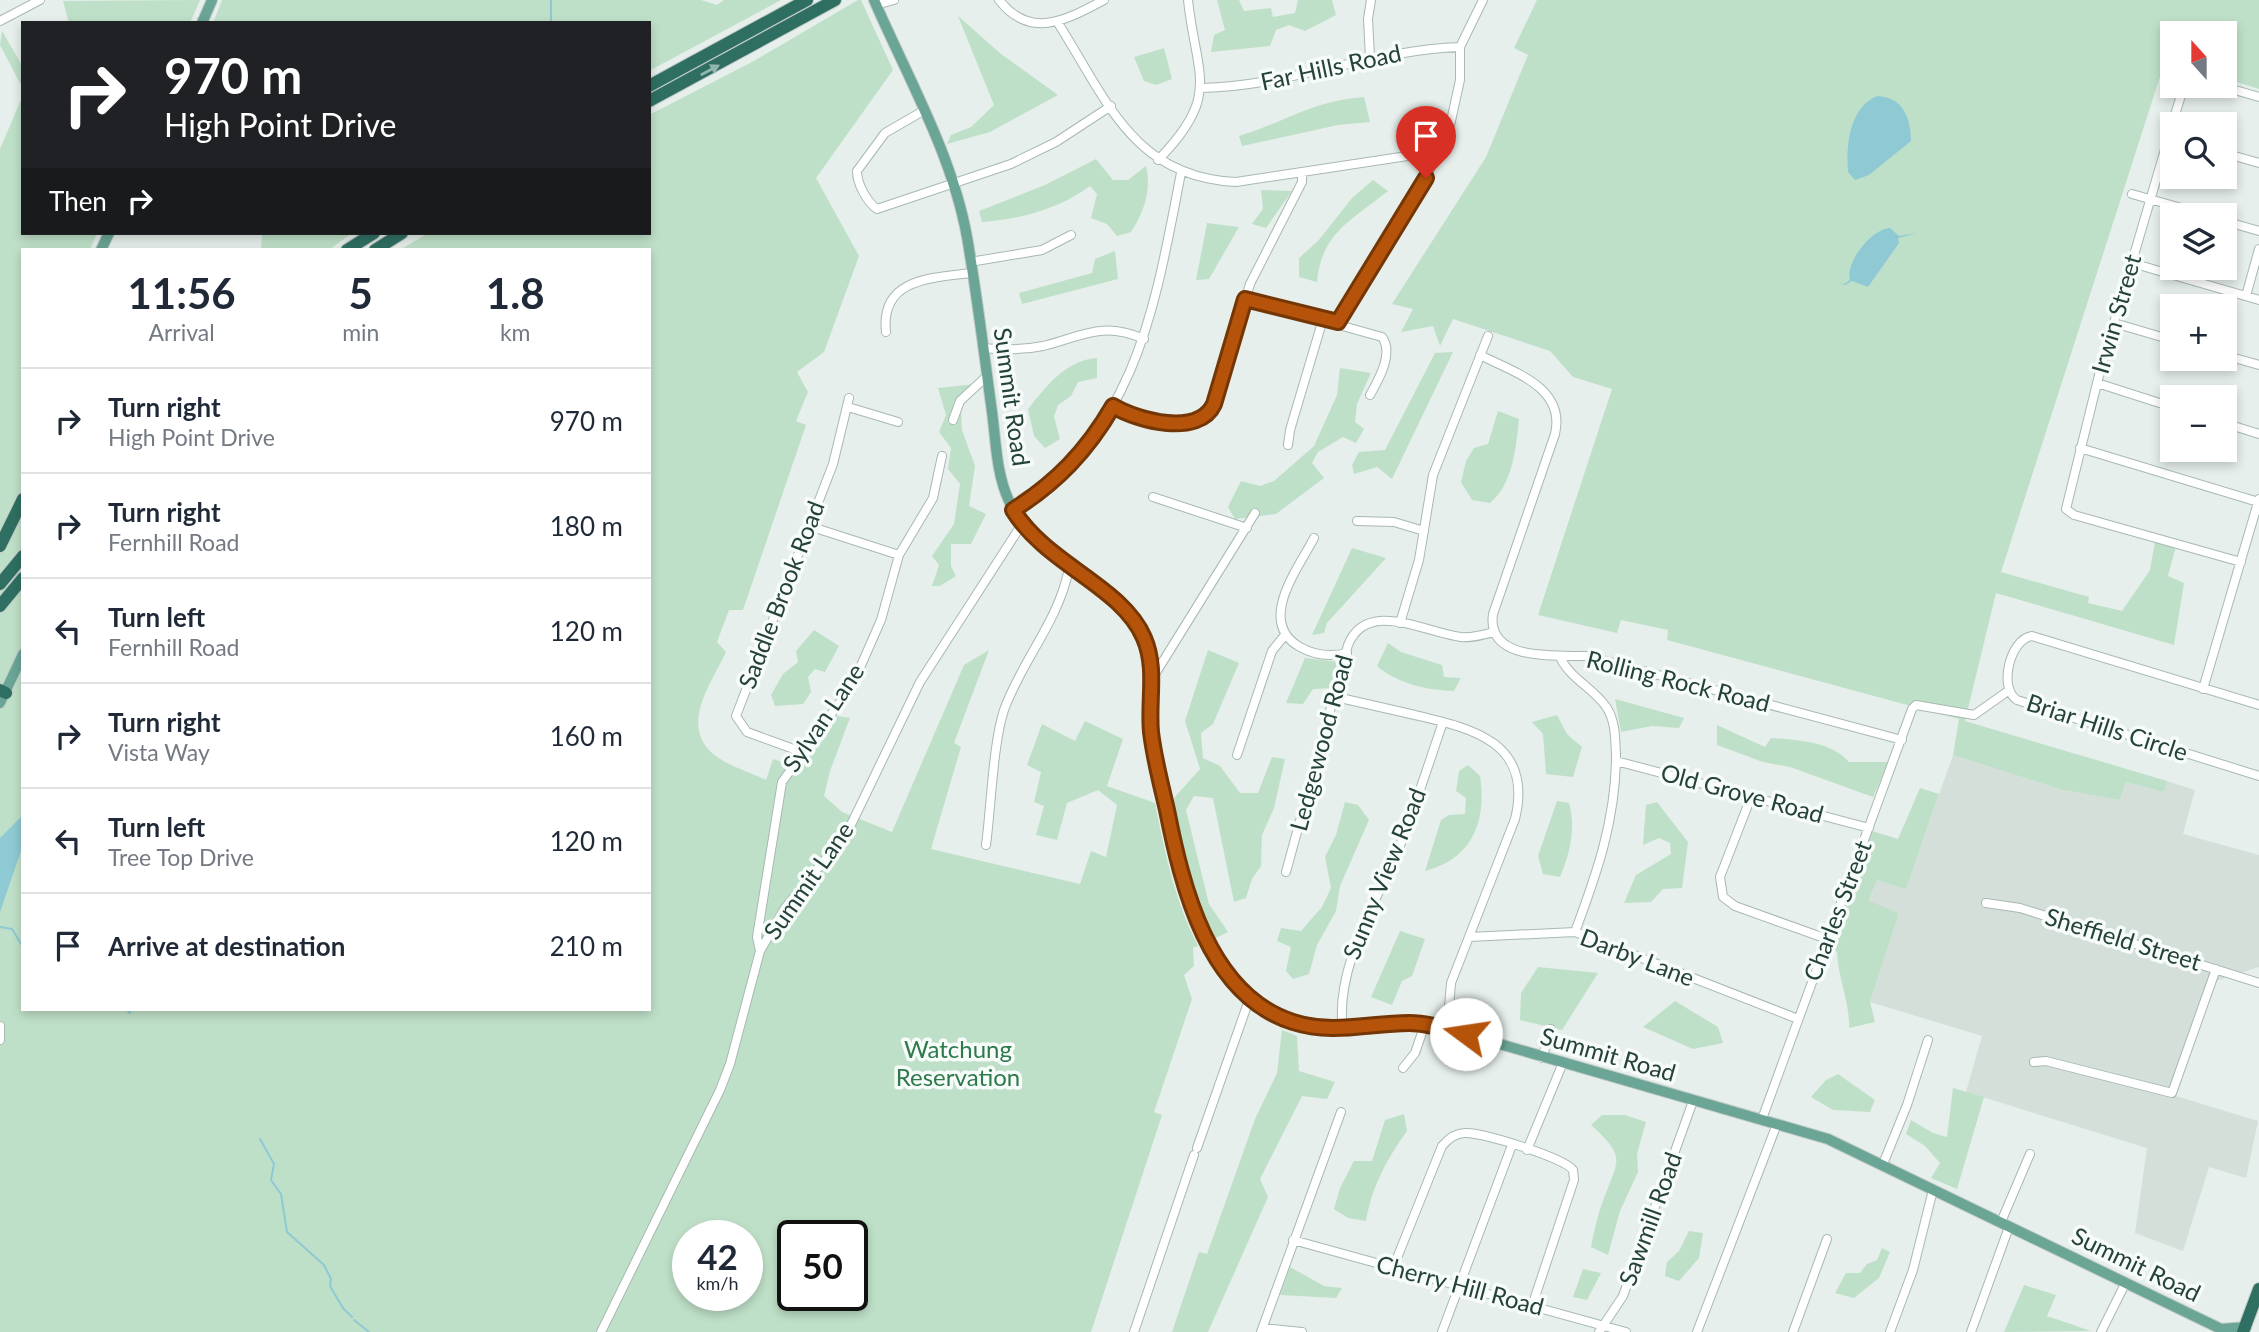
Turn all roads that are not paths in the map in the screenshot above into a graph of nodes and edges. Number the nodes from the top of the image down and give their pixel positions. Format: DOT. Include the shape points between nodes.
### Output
graph roads {
  1 [pos="40,0"];
  2 [pos="212,0"];
  3 [pos="807,0"];
  4 [pos="835,0"];
  5 [pos="894,0"];
  6 [pos="999,0"];
  7 [pos="1104,0"];
  8 [pos="1188,0"];
  9 [pos="1371,0"];
  10 [pos="1483,0"];
  11 [pos="875,3"];
  12 [pos="0,21"];
  13 [pos="203,21"];
  14 [pos="1058,23"];
  15 [pos="1460,47"];
  16 [pos="1370,57"];
  17 [pos="651,85"];
  18 [pos="1202,88"];
  19 [pos="2237,91"];
  20 [pos="2259,97"];
  21 [pos="651,100"];
  22 [pos="1111,106"];
  23 [pos="923,111"];
  24 [pos="1437,156"];
  25 [pos="2237,157"];
  26 [pos="1158,160"];
  27 [pos="2259,163"];
  28 [pos="2160,170"];
  29 [pos="1302,172"];
  30 [pos="1181,173"];
  31 [pos="951,182"];
  32 [pos="2132,194"];
  33 [pos="2151,199"];
  34 [pos="2165,203"];
  35 [pos="2237,225"];
  36 [pos="2259,231"];
  37 [pos="371,235"];
  38 [pos="399,235"];
  39 [pos="1071,235"];
  40 [pos="350,248"];
  41 [pos="378,248"];
  42 [pos="2259,249"];
  43 [pos="2132,262"];
  44 [pos="971,267"];
  45 [pos="2246,296"];
  46 [pos="1245,299"];
  47 [pos="2259,300"];
  48 [pos="1322,318"];
  49 [pos="1338,322"];
  50 [pos="2114,324"];
  51 [pos="886,332"];
  52 [pos="1488,336"];
  53 [pos="2160,337"];
  54 [pos="1144,339"];
  55 [pos="983,348"];
  56 [pos="1480,355"];
  57 [pos="2237,359"];
  58 [pos="2259,365"];
  59 [pos="987,376"];
  60 [pos="2097,383"];
  61 [pos="1370,395"];
  62 [pos="2160,403"];
  63 [pos="1113,406"];
  64 [pos="953,420"];
  65 [pos="898,422"];
  66 [pos="2237,427"];
  67 [pos="2259,434"];
  68 [pos="1289,445"];
  69 [pos="2080,448"];
  70 [pos="942,456"];
  71 [pos="1153,497"];
  72 [pos="2259,501"];
  73 [pos="21,503"];
  74 [pos="1013,510"];
  75 [pos="1255,513"];
  76 [pos="1357,521"];
  77 [pos="1022,524"];
  78 [pos="809,526"];
  79 [pos="1247,528"];
  80 [pos="1424,530"];
  81 [pos="1314,538"];
  82 [pos="0,546"];
  83 [pos="899,555"];
  84 [pos="21,558"];
  85 [pos="2241,562"];
  86 [pos="1069,568"];
  87 [pos="21,580"];
  88 [pos="0,584"];
  89 [pos="0,606"];
  90 [pos="1400,624"];
  91 [pos="1494,632"];
  92 [pos="1285,635"];
  93 [pos="1347,653"];
  94 [pos="1560,657"];
  95 [pos="21,658"];
  96 [pos="1152,678"];
  97 [pos="2203,689"];
  98 [pos="2008,691"];
  99 [pos="2,695"];
  100 [pos="1336,697"];
  101 [pos="2259,705"];
  102 [pos="1443,722"];
  103 [pos="1902,740"];
  104 [pos="802,752"];
  105 [pos="1237,755"];
  106 [pos="1616,761"];
  107 [pos="2259,776"];
  108 [pos="1751,797"];
  109 [pos="1869,828"];
  110 [pos="986,845"];
  111 [pos="1286,872"];
  112 [pos="1986,903"];
  113 [pos="1575,932"];
  114 [pos="1469,937"];
  115 [pos="1827,939"];
  116 [pos="760,951"];
  117 [pos="2216,969"];
  118 [pos="2259,983"];
  119 [pos="1250,997"];
  120 [pos="1798,1019"];
  121 [pos="1425,1024"];
  122 [pos="0,1026"];
  123 [pos="1551,1029"];
  124 [pos="1343,1030"];
  125 [pos="1454,1031"];
  126 [pos="0,1040"];
  127 [pos="1928,1040"];
  128 [pos="1542,1058"];
  129 [pos="2034,1062"];
  130 [pos="1562,1065"];
  131 [pos="1403,1068"];
  132 [pos="1693,1101"];
  133 [pos="1341,1112"];
  134 [pos="1762,1119"];
  135 [pos="1777,1124"];
  136 [pos="1512,1145"];
  137 [pos="1527,1150"];
  138 [pos="2030,1154"];
  139 [pos="1883,1164"];
  140 [pos="1933,1190"];
  141 [pos="2005,1225"];
  142 [pos="1827,1239"];
  143 [pos="1293,1240"];
  144 [pos="1393,1268"];
  145 [pos="2125,1284"];
  146 [pos="1457,1285"];
  147 [pos="2259,1289"];
  148 [pos="1532,1306"];
  149 [pos="2259,1310"];
  150 [pos="1602,1329"];
  151 [pos="1262,1330"];
  152 [pos="2246,1330"];
  153 [pos="2223,1331"];
  154 [pos="601,1332"];
  155 [pos="1134,1332"];
  156 [pos="1302,1332"];
  157 [pos="1442,1332"];
  158 [pos="1626,1332"];
  159 [pos="1697,1332"];
  160 [pos="1793,1332"];
  161 [pos="1890,1332"];
  162 [pos="1971,1332"];
  163 [pos="2101,1332"];
  1 -- 12 [label="street"];
  2 -- 13 [label="main road"];
  3 -- 17 [label="highway"];
  21 -- 4 [label="highway, one-way"];
  5 -- 11 [label="street"];
  6 -- 14 [label="street" via="1028,21"];
  7 -- 14 [label="street"];
  8 -- 18 [label="street"];
  9 -- 16 [label="street"];
  10 -- 15 [label="street"];
  11 -- 23 [label="main road, Summit Road"];
  14 -- 22 [label="street"];
  15 -- 16 [label="street, Far Hills Road"];
  15 -- 24 [label="street" via="1455,106"];
  16 -- 18 [label="street, Far Hills Road" via="1255,85"];
  18 -- 26 [label="street" via="1185,126"];
  19 -- 20 [label="street"];
  22 -- 26 [label="street" via="1132,138"];
  22 -- 31 [label="street" via="1056,142 1011,164"];
  23 -- 31 [label="main road, Summit Road"];
  23 -- 31 [label="street" via="886,133 857,171 857,179 870,204 881,209"];
  24 -- 29 [label="street" via="1427,153"];
  24 -- 49 [label="street"];
  25 -- 27 [label="street"];
  26 -- 30 [label="street"];
  28 -- 33 [label="street, Irwin Street"];
  29 -- 30 [label="street" via="1237,182"];
  29 -- 46 [label="street" via="1302,182"];
  30 -- 54 [label="street"];
  31 -- 44 [label="main road, Summit Road"];
  32 -- 33 [label="street"];
  33 -- 34 [label="street"];
  33 -- 43 [label="street, Irwin Street"];
  35 -- 36 [label="street"];
  37 -- 40 [label="highway"];
  38 -- 41 [label="highway"];
  39 -- 44 [label="street" via="1042,250"];
  42 -- 45 [label="street"];
  43 -- 45 [label="street"];
  43 -- 50 [label="street, Irwin Street"];
  44 -- 51 [label="street" via="898,291 887,313"];
  44 -- 55 [label="main road, Summit Road"];
  45 -- 47 [label="street"];
  46 -- 48 [label="street"];
  46 -- 63 [label="street" via="1214,404 1205,418 1189,423 1141,419"];
  48 -- 49 [label="street"];
  48 -- 68 [label="street"];
  49 -- 61 [label="street" via="1377,334 1387,345"];
  50 -- 53 [label="street"];
  50 -- 60 [label="street, Irwin Street"];
  52 -- 56 [label="street"];
  54 -- 55 [label="street" via="1098,330 1030,348"];
  54 -- 63 [label="street"];
  55 -- 59 [label="main road, Summit Road"];
  56 -- 80 [label="street" via="1433,475"];
  56 -- 91 [label="street" via="1542,388 1553,403 1557,421 1494,610"];
  57 -- 58 [label="street"];
  59 -- 64 [label="street" via="960,401"];
  59 -- 74 [label="main road, Summit Road" via="1000,472"];
  60 -- 62 [label="street"];
  60 -- 69 [label="street, Irwin Street"];
  63 -- 74 [label="street" via="1067,469 1048,488"];
  65 -- 78 [label="street, Saddle Brook Road" via="848,403 833,464"];
  66 -- 67 [label="street"];
  69 -- 72 [label="street"];
  69 -- 85 [label="street, Irwin Street" via="2066,502 2071,514"];
  70 -- 83 [label="street, Sylvan Lane" via="939,484 930,506"];
  71 -- 79 [label="street"];
  72 -- 85 [label="street"];
  73 -- 82 [label="highway"];
  74 -- 77 [label="main road, Summit Road"];
  75 -- 79 [label="street"];
  76 -- 80 [label="street" via="1394,522"];
  77 -- 86 [label="main road, Summit Road"];
  77 -- 116 [label="street, Summit Lane" via="920,682 847,833 785,908"];
  78 -- 83 [label="street"];
  78 -- 104 [label="street, Saddle Brook Road" via="736,716 747,732"];
  79 -- 96 [label="street"];
  80 -- 90 [label="street"];
  81 -- 92 [label="street" via="1280,606"];
  83 -- 104 [label="street, Sylvan Lane" via="881,620 859,670"];
  84 -- 88 [label="highway"];
  85 -- 97 [label="street"];
  86 -- 96 [label="main road, Summit Road" via="1130,614 1146,642"];
  86 -- 110 [label="street" via="1058,608 1023,669 1002,719"];
  87 -- 89 [label="highway"];
  90 -- 91 [label="street, Ledgewood Road" via="1465,638"];
  90 -- 93 [label="street, Ledgewood Road" via="1380,620 1366,624 1355,633"];
  91 -- 94 [label="street, Rolling Rock Road" via="1510,648"];
  92 -- 93 [label="street" via="1314,653"];
  92 -- 105 [label="street" via="1272,651"];
  93 -- 100 [label="street, Ledgewood Road"];
  94 -- 103 [label="street, Rolling Rock Road" via="1587,656"];
  94 -- 106 [label="street" via="1567,670 1607,709 1615,729"];
  95 -- 99 [label="main road"];
  96 -- 119 [label="main road, Summit Road" via="1152,738 1182,882 1209,945"];
  97 -- 98 [label="street, Briar Hills Circle" via="2029,636 2017,645"];
  97 -- 101 [label="street, Briar Hills Circle"];
  98 -- 103 [label="street, Charles Street" via="1974,715 1916,705"];
  98 -- 107 [label="street, Briar Hills Circle" via="2017,701"];
  100 -- 102 [label="street"];
  100 -- 111 [label="street, Ledgewood Road"];
  102 -- 114 [label="street" via="1474,730 1494,742 1508,760 1518,788 1515,819"];
  102 -- 124 [label="street, Sunny View Road" via="1403,838 1347,971"];
  103 -- 109 [label="street, Charles Street"];
  104 -- 116 [label="street, Sylvan Lane" via="782,782 757,937"];
  106 -- 108 [label="street, Old Grove Road"];
  106 -- 113 [label="street" via="1604,853"];
  108 -- 109 [label="street, Old Grove Road"];
  108 -- 115 [label="street" via="1720,877 1723,897 1735,906"];
  109 -- 115 [label="street, Charles Street"];
  112 -- 117 [label="street, Sheffield Street" via="2017,907"];
  113 -- 114 [label="street, Darby Lane"];
  113 -- 120 [label="street, Darby Lane"];
  114 -- 125 [label="street" via="1450,991"];
  115 -- 120 [label="street, Charles Street"];
  116 -- 154 [label="street, Summit Lane" via="720,1090"];
  117 -- 118 [label="street, Sheffield Street"];
  117 -- 129 [label="street" via="2172,1093 2046,1061"];
  119 -- 124 [label="main road, Summit Road" via="1290,1021"];
  119 -- 155 [label="street"];
  120 -- 134 [label="street, Charles Street"];
  121 -- 124 [label="main road, Summit Road"];
  121 -- 125 [label="main road, Summit Road"];
  121 -- 131 [label="street" via="1415,1053"];
  122 -- 126 [label="street"];
  123 -- 128 [label="street"];
  125 -- 128 [label="main road, Summit Road"];
  127 -- 139 [label="street"];
  128 -- 130 [label="main road, Summit Road"];
  130 -- 132 [label="main road, Summit Road"];
  130 -- 137 [label="street"];
  132 -- 134 [label="main road, Summit Road"];
  132 -- 150 [label="street, Sawmill Road" via="1623,1296"];
  133 -- 143 [label="street"];
  134 -- 135 [label="main road, Summit Road"];
  135 -- 139 [label="main road, Summit Road" via="1828,1139"];
  135 -- 159 [label="street"];
  136 -- 137 [label="street"];
  136 -- 144 [label="street" via="1468,1132 1446,1141"];
  136 -- 146 [label="street"];
  137 -- 148 [label="street" via="1564,1161 1574,1176"];
  138 -- 141 [label="street"];
  139 -- 140 [label="main road, Summit Road"];
  140 -- 141 [label="main road, Summit Road"];
  140 -- 161 [label="street" via="1913,1270"];
  141 -- 145 [label="main road, Summit Road"];
  141 -- 162 [label="street"];
  142 -- 160 [label="street"];
  143 -- 144 [label="street, Cherry Hill Road"];
  143 -- 151 [label="street"];
  144 -- 146 [label="street, Cherry Hill Road"];
  145 -- 153 [label="main road, Summit Road"];
  145 -- 163 [label="street"];
  146 -- 148 [label="street, Cherry Hill Road"];
  146 -- 157 [label="street"];
  147 -- 152 [label="highway"];
  148 -- 150 [label="street, Cherry Hill Road"];
  149 -- 152 [label="highway"];
  150 -- 158 [label="street, Cherry Hill Road"];
  151 -- 156 [label="street"];
  152 -- 153 [label="main road, Summit Road"];
}
